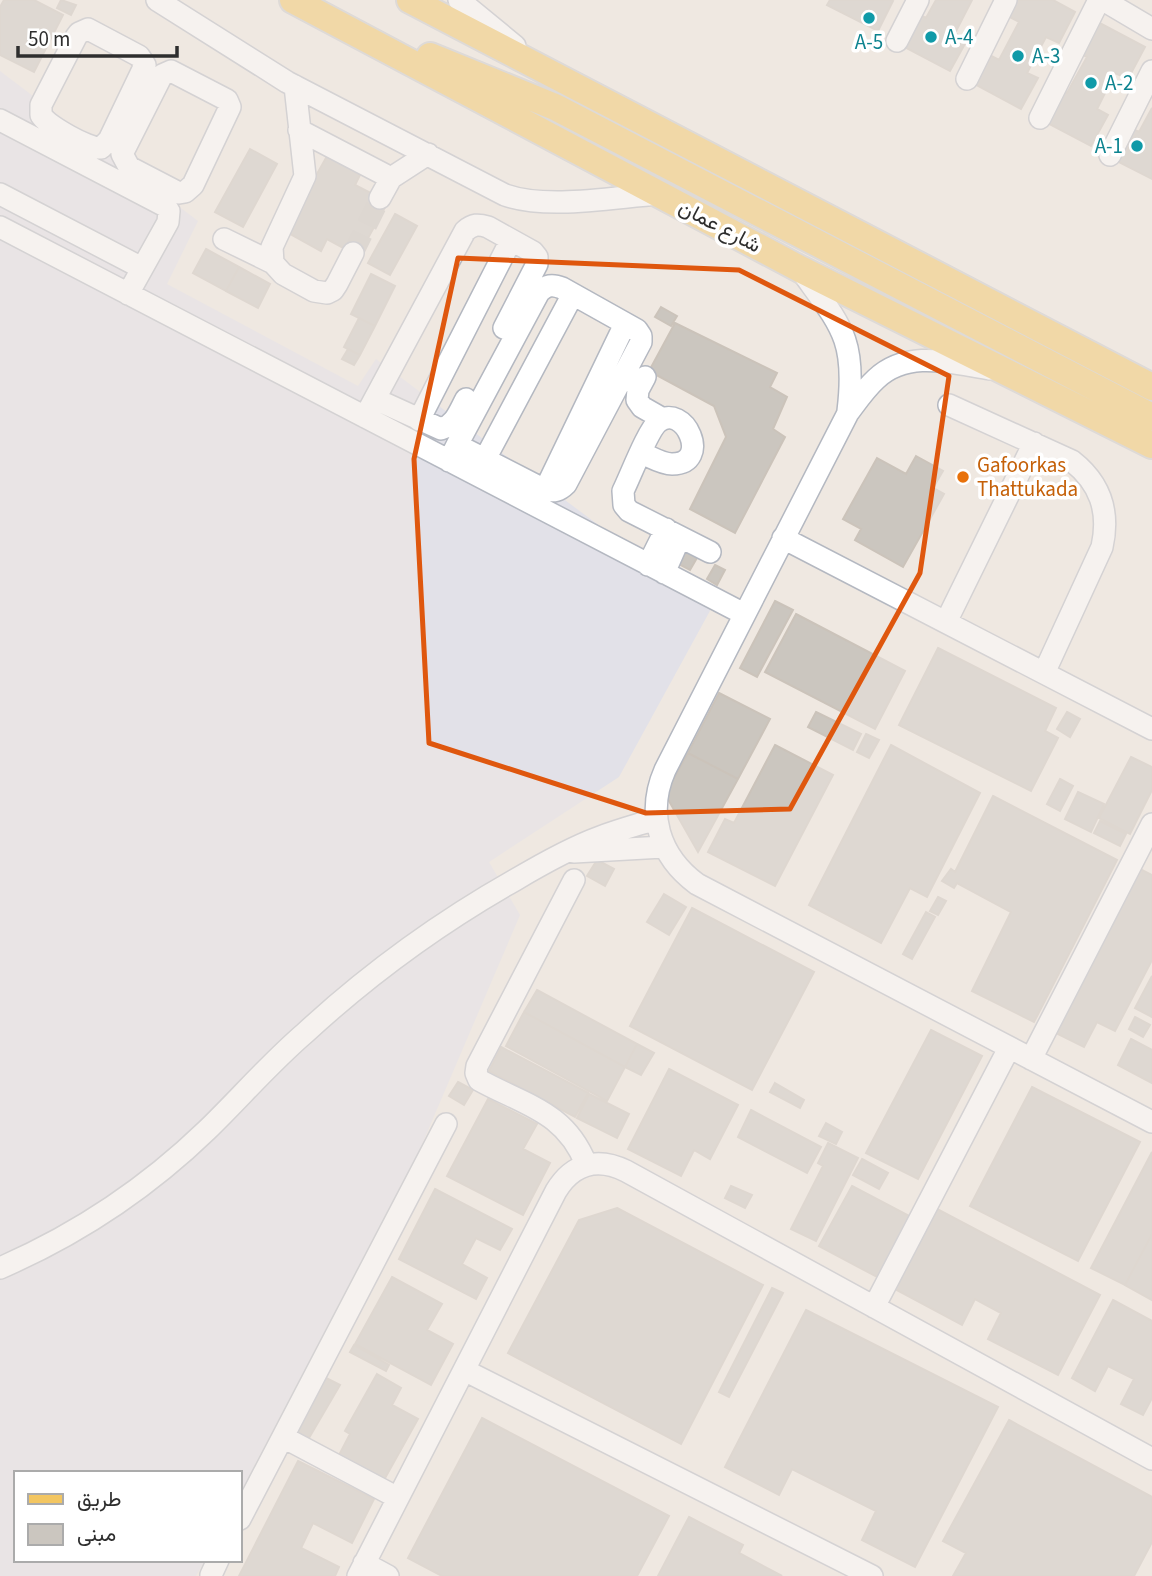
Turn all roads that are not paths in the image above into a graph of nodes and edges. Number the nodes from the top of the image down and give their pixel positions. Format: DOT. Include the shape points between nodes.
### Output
graph roads {
  1 [pos="157,0"];
  2 [pos="293,0"];
  3 [pos="410,0"];
  4 [pos="459,0"];
  5 [pos="918,0"];
  6 [pos="1006,0"];
  7 [pos="1101,0"];
  8 [pos="1149,25"];
  9 [pos="352,31"];
  10 [pos="897,41"];
  11 [pos="540,68"];
  12 [pos="1152,71"];
  13 [pos="967,79"];
  14 [pos="295,86"];
  15 [pos="40,110"];
  16 [pos="1040,118"];
  17 [pos="0,120"];
  18 [pos="124,129"];
  19 [pos="299,130"];
  20 [pos="27,134"];
  21 [pos="428,154"];
  22 [pos="1110,155"];
  23 [pos="391,178"];
  24 [pos="0,194"];
  25 [pos="659,194"];
  26 [pos="380,198"];
  27 [pos="0,227"];
  28 [pos="223,239"];
  29 [pos="511,240"];
  30 [pos="353,253"];
  31 [pos="273,262"];
  32 [pos="142,268"];
  33 [pos="800,269"];
  34 [pos="128,294"];
  35 [pos="573,294"];
  36 [pos="1038,327"];
  37 [pos="1152,368"];
  38 [pos="1010,372"];
  39 [pos="645,377"];
  40 [pos="1152,387"];
  41 [pos="949,405"];
  42 [pos="370,408"];
  43 [pos="848,413"];
  44 [pos="1152,417"];
  45 [pos="663,419"];
  46 [pos="419,420"];
  47 [pos="1034,443"];
  48 [pos="1152,445"];
  49 [pos="641,453"];
  50 [pos="465,454"];
  51 [pos="673,533"];
  52 [pos="783,538"];
  53 [pos="710,552"];
  54 [pos="656,569"];
  55 [pos="744,614"];
  56 [pos="946,622"];
  57 [pos="1044,673"];
  58 [pos="1152,729"];
  59 [pos="656,819"];
  60 [pos="1152,824"];
  61 [pos="663,847"];
  62 [pos="565,853"];
  63 [pos="574,880"];
  64 [pos="1009,1048"];
  65 [pos="1031,1059"];
  66 [pos="1152,1122"];
  67 [pos="446,1124"];
  68 [pos="586,1164"];
  69 [pos="0,1268"];
  70 [pos="874,1307"];
  71 [pos="464,1370"];
  72 [pos="282,1437"];
  73 [pos="1152,1459"];
  74 [pos="398,1498"];
  75 [pos="242,1515"];
  76 [pos="361,1570"];
  77 [pos="388,1576"];
  78 [pos="872,1576"];
  1 -- 14 [label="street"];
  2 -- 9 [label="main road, شارع عمان"];
  3 -- 11 [label="main road"];
  4 -- 11 [label="street"];
  5 -- 10 [label="street"];
  6 -- 13 [label="street"];
  7 -- 8 [label="street"];
  7 -- 16 [label="street"];
  9 -- 25 [label="main road, شارع عمان"];
  9 -- 44 [label="main road" via="433,57 555,107"];
  11 -- 36 [label="main road"];
  12 -- 22 [label="street"];
  14 -- 19 [label="street"];
  14 -- 21 [label="street"];
  15 -- 18 [label="street" via="47,123 95,148 106,145"];
  15 -- 18 [label="street" via="79,33 88,29 144,61"];
  15 -- 20 [label="street"];
  17 -- 20 [label="street"];
  18 -- 18 [label="street" via="126,163 173,191 184,192 194,185 229,104 176,72 166,72"];
  19 -- 23 [label="street"];
  19 -- 31 [label="street" via="305,176 272,247"];
  20 -- 32 [label="street" via="165,206 167,222"];
  21 -- 23 [label="street"];
  21 -- 25 [label="street" via="521,200"];
  23 -- 26 [label="street"];
  24 -- 32 [label="street"];
  25 -- 33 [label="main road, شارع عمان"];
  27 -- 34 [label="street"];
  28 -- 31 [label="street"];
  29 -- 42 [label="street" via="480,224 465,231"];
  29 -- 46 [label="street"];
  29 -- 46 [label="street" via="533,252 537,264 454,421 441,429"];
  30 -- 31 [label="street" via="337,285 327,293 283,274"];
  32 -- 34 [label="street"];
  33 -- 38 [label="main road, شارع عمان"];
  33 -- 43 [label="street" via="847,341 852,369"];
  34 -- 42 [label="street"];
  35 -- 50 [label="street"];
  35 -- 50 [label="street" via="554,285 539,292"];
  35 -- 50 [label="street" via="637,330 641,342 566,484 560,490 545,490"];
  36 -- 37 [label="main road" via="1089,340"];
  36 -- 40 [label="main road"];
  38 -- 43 [label="street" via="932,360 903,363 876,378"];
  38 -- 48 [label="main road, شارع عمان"];
  39 -- 45 [label="street" via="637,400"];
  41 -- 47 [label="street"];
  42 -- 46 [label="street"];
  42 -- 50 [label="street"];
  43 -- 52 [label="street"];
  45 -- 49 [label="street" via="655,424"];
  45 -- 49 [label="street" via="672,419 689,430 694,440 692,452 674,465"];
  47 -- 56 [label="street"];
  47 -- 57 [label="street" via="1085,471 1106,515 1102,547"];
  49 -- 51 [label="street" via="623,491 624,505"];
  50 -- 54 [label="street"];
  51 -- 53 [label="street"];
  51 -- 54 [label="street"];
  52 -- 55 [label="street"];
  52 -- 56 [label="street"];
  54 -- 55 [label="street"];
  55 -- 59 [label="street" via="660,781"];
  56 -- 57 [label="street"];
  57 -- 58 [label="street"];
  59 -- 61 [label="street"];
  59 -- 62 [label="street" via="600,836"];
  60 -- 65 [label="street"];
  61 -- 62 [label="street"];
  61 -- 64 [label="street" via="677,868 697,884"];
  62 -- 69 [label="street" via="468,907 368,978 302,1035 206,1132 136,1191 61,1238"];
  63 -- 68 [label="street" via="476,1073 479,1080 556,1120 581,1149"];
  64 -- 65 [label="street"];
  64 -- 70 [label="street"];
  65 -- 66 [label="street"];
  67 -- 72 [label="street"];
  68 -- 70 [label="street" via="614,1165"];
  68 -- 71 [label="street" via="563,1179"];
  70 -- 73 [label="street"];
  71 -- 74 [label="street"];
  71 -- 78 [label="street"];
  72 -- 74 [label="street"];
  72 -- 75 [label="street"];
  74 -- 76 [label="street"];
  76 -- 77 [label="street"];
}
